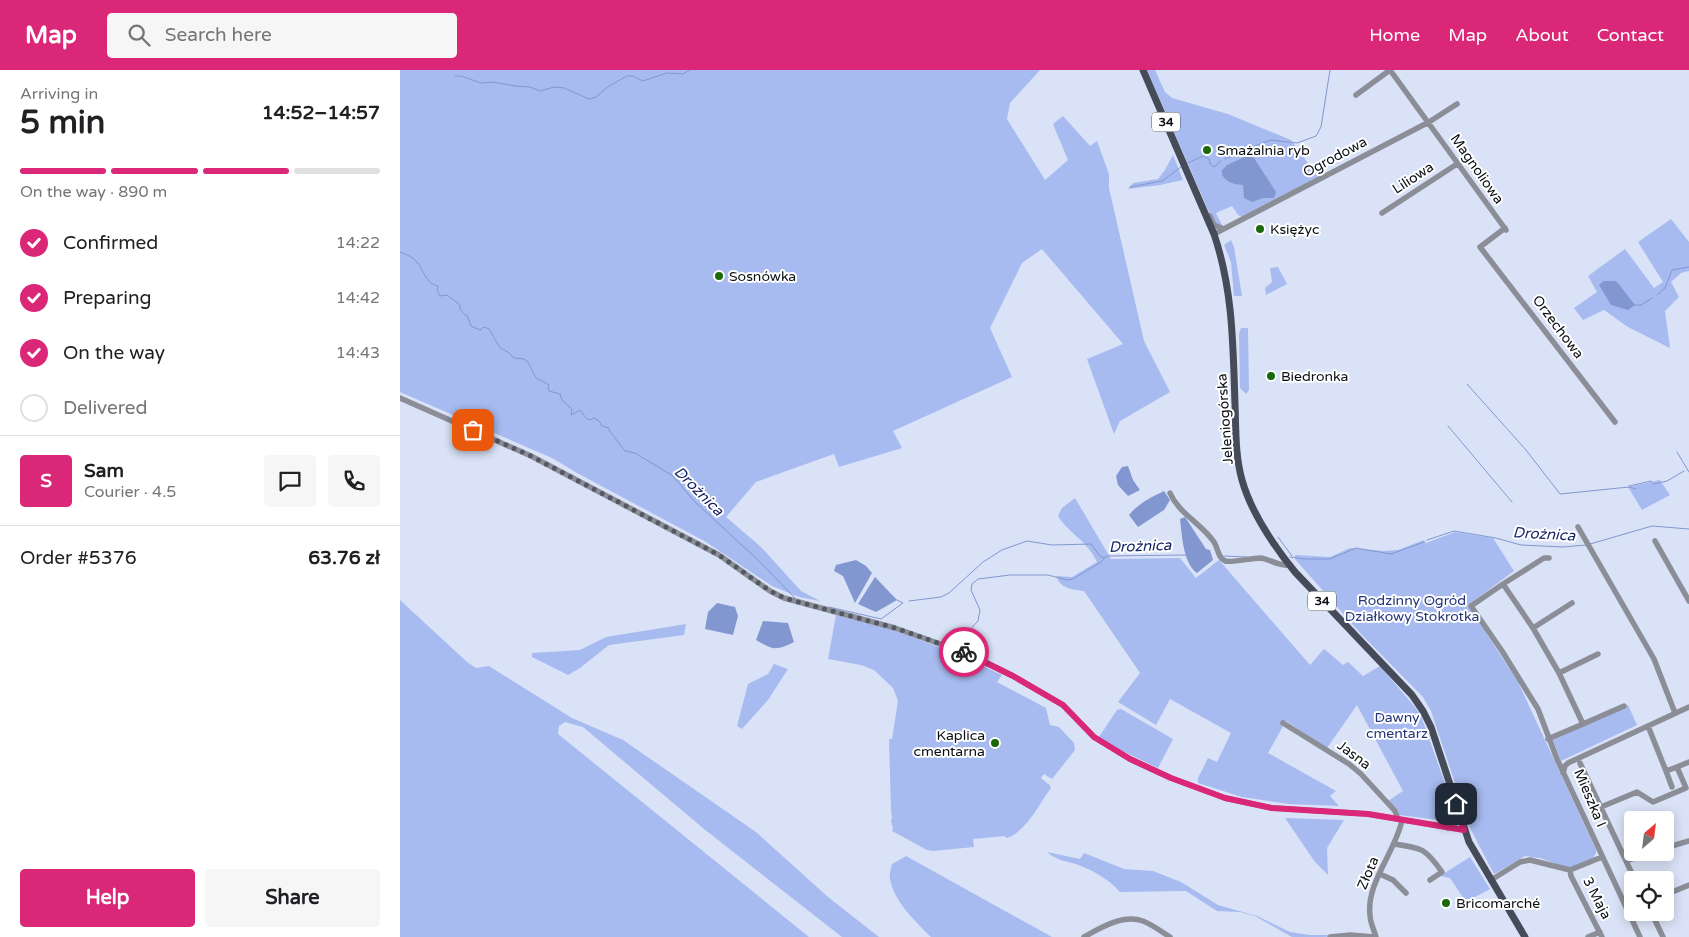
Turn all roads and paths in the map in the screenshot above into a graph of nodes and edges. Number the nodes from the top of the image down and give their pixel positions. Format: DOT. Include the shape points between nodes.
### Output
graph roads {
  1 [pos="1142,70"];
  2 [pos="1390,70"];
  3 [pos="1356,95"];
  4 [pos="1457,104"];
  5 [pos="1429,122"];
  6 [pos="1457,164"];
  7 [pos="1199,200"];
  8 [pos="1382,213"];
  9 [pos="1224,229"];
  10 [pos="1214,234"];
  11 [pos="1480,247"];
  12 [pos="400,398"];
  13 [pos="1615,422"];
  14 [pos="1170,493"];
  15 [pos="1578,527"];
  16 [pos="1654,542"];
  17 [pos="1550,558"];
  18 [pos="1290,565"];
  19 [pos="1504,584"];
  20 [pos="1689,602"];
  21 [pos="1572,603"];
  22 [pos="1533,628"];
  23 [pos="1598,654"];
  24 [pos="1559,673"];
  25 [pos="1624,706"];
  26 [pos="1689,707"];
  27 [pos="1675,714"];
  28 [pos="1283,723"];
  29 [pos="1583,724"];
  30 [pos="1648,726"];
  31 [pos="1548,740"];
  32 [pos="1689,762"];
  33 [pos="1580,763"];
  34 [pos="1677,767"];
  35 [pos="1666,771"];
  36 [pos="1563,773"];
  37 [pos="1672,787"];
  38 [pos="1601,807"];
  39 [pos="1460,815"];
  40 [pos="1400,819"];
  41 [pos="1448,828"];
  42 [pos="1464,830"];
  43 [pos="1689,841"];
  44 [pos="1394,844"];
  45 [pos="1674,845"];
  46 [pos="1602,856"];
  47 [pos="1624,857"];
  48 [pos="1626,861"];
  49 [pos="1570,870"];
  50 [pos="1631,871"];
  51 [pos="1380,874"];
  52 [pos="1430,880"];
  53 [pos="1491,880"];
  54 [pos="1689,885"];
  55 [pos="1674,891"];
  56 [pos="1406,893"];
  57 [pos="1624,898"];
  58 [pos="1634,921"];
  59 [pos="1655,921"];
  60 [pos="1601,934"];
  61 [pos="1084,937"];
  62 [pos="1170,937"];
  63 [pos="1330,937"];
  64 [pos="1376,937"];
  65 [pos="1525,937"];
  66 [pos="1588,937"];
  67 [pos="1640,937"];
  68 [pos="1663,937"];
  1 -- 7 [label="main road, 34"];
  2 -- 3 [label="street"];
  2 -- 5 [label="street, Magnoliowa"];
  4 -- 5 [label="street, Ogrodowa"];
  5 -- 6 [label="street, Magnoliowa"];
  5 -- 9 [label="street, Ogrodowa"];
  6 -- 8 [label="street, Liliowa"];
  6 -- 11 [label="street, Magnoliowa" via="1505,229"];
  7 -- 9 [label="street" via="1214,225"];
  7 -- 10 [label="main road, 34"];
  9 -- 10 [label="street, Ogrodowa"];
  10 -- 18 [label="main road, Jeleniogórska / 34" via="1229,297 1237,448 1242,479 1265,530"];
  11 -- 13 [label="street, Orzechowa"];
  12 -- 40 [label="street" via="539,461 719,555 784,598 895,628 969,654 1063,705 1104,744 1171,778 1225,798 1272,808 1349,812"];
  14 -- 18 [label="street" via="1177,506 1215,543 1220,558 1227,562 1259,558"];
  15 -- 27 [label="street" via="1654,659"];
  16 -- 20 [label="street"];
  17 -- 19 [label="street" via="1544,558"];
  18 -- 39 [label="main road, Jeleniogórska / 34" via="1417,702 1430,727"];
  19 -- 22 [label="street"];
  19 -- 31 [label="street" via="1471,606 1538,709"];
  21 -- 22 [label="street"];
  22 -- 24 [label="street"];
  23 -- 24 [label="street"];
  24 -- 29 [label="street"];
  25 -- 29 [label="street"];
  26 -- 27 [label="street, Mieszka I"];
  27 -- 30 [label="street, Mieszka I"];
  28 -- 40 [label="street, Jasna" via="1349,764 1396,811"];
  29 -- 31 [label="street"];
  30 -- 35 [label="street"];
  30 -- 36 [label="street, Mieszka I" via="1568,763"];
  31 -- 36 [label="street"];
  32 -- 34 [label="street"];
  33 -- 38 [label="street"];
  34 -- 35 [label="street"];
  34 -- 38 [label="street" via="1686,788 1653,802 1637,792"];
  35 -- 37 [label="street"];
  36 -- 46 [label="street, Mieszka I"];
  38 -- 47 [label="street"];
  39 -- 41 [label="street"];
  39 -- 42 [label="main road, Jeleniogórska / 34"];
  40 -- 41 [label="street"];
  40 -- 44 [label="street, Złota"];
  41 -- 42 [label="street"];
  42 -- 53 [label="main road, Jeleniogórska / 34"];
  43 -- 45 [label="street"];
  44 -- 51 [label="street, Złota"];
  44 -- 52 [label="street" via="1417,847 1430,855 1442,872"];
  46 -- 49 [label="street, 3 Maja"];
  46 -- 57 [label="street, Mieszka I"];
  48 -- 50 [label="street"];
  49 -- 53 [label="street, 3 Maja" via="1530,860 1520,862"];
  49 -- 60 [label="street, 3 Maja"];
  51 -- 56 [label="street" via="1393,880"];
  51 -- 64 [label="street, Złota" via="1370,904 1370,920"];
  53 -- 65 [label="main road, Jeleniogórska / 34"];
  54 -- 55 [label="street"];
  58 -- 67 [label="street, Mieszka I"];
  59 -- 68 [label="street"];
  60 -- 66 [label="street"];
  61 -- 62 [label="street" via="1111,924 1133,919 1147,923"];
  63 -- 64 [label="street"];
}
